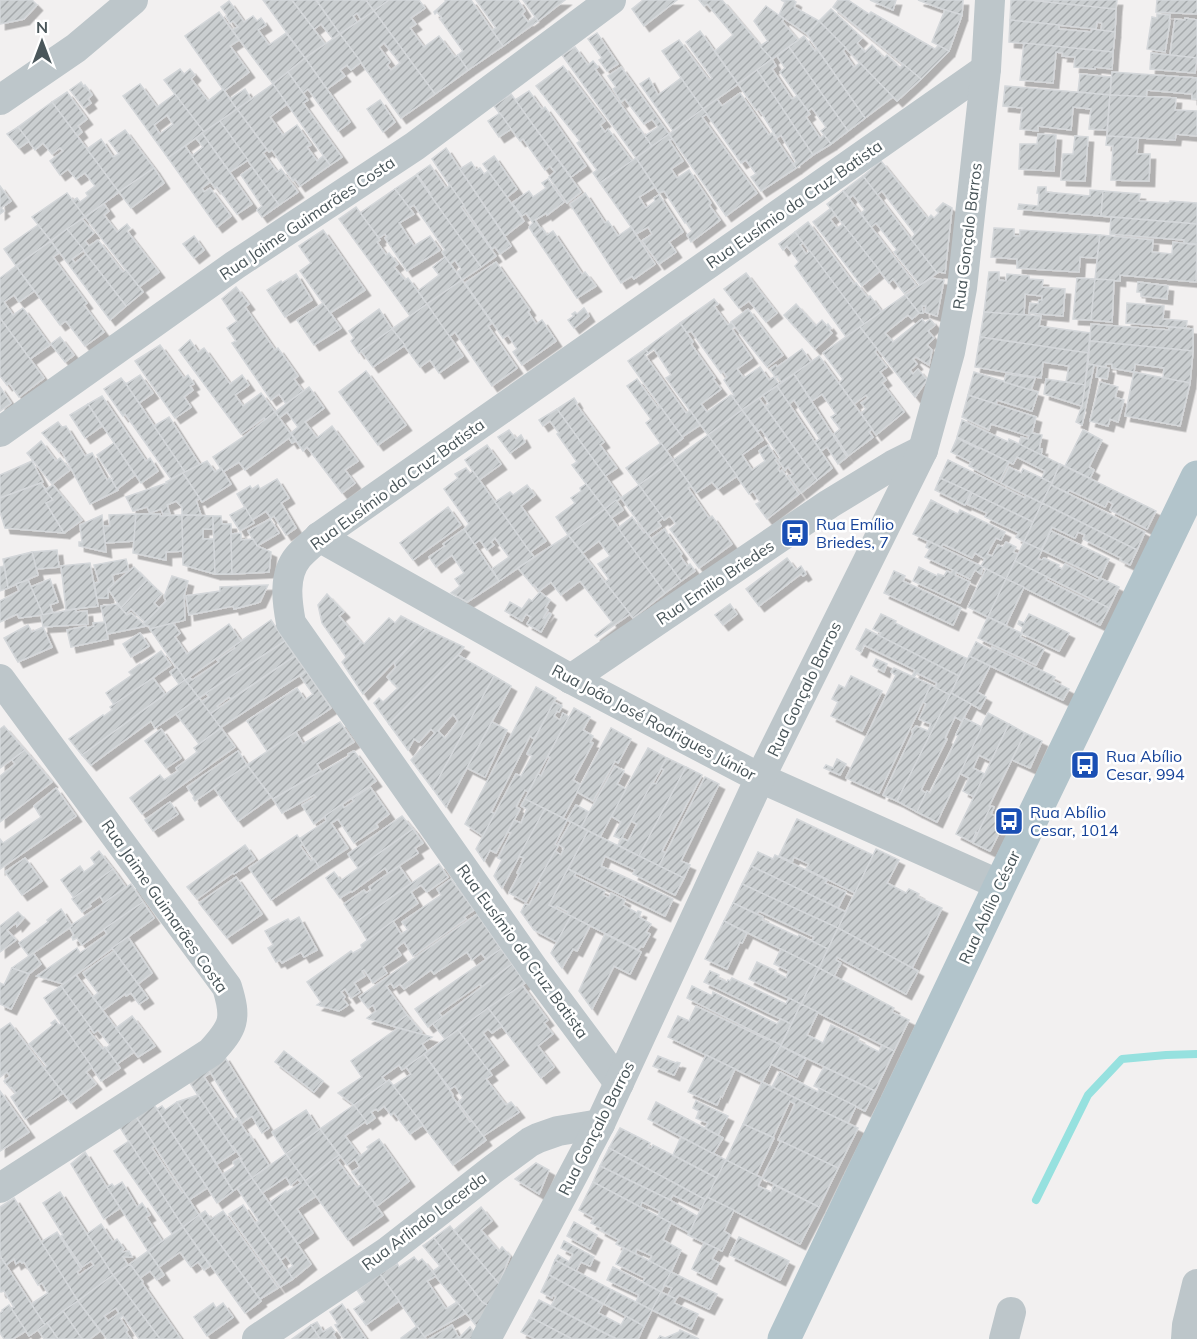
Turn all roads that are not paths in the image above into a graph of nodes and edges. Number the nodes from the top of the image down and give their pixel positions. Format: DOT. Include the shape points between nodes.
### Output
graph roads {
  1 [pos="133,0"];
  2 [pos="610,0"];
  3 [pos="990,0"];
  4 [pos="986,69"];
  5 [pos="7,86"];
  6 [pos="0,432"];
  7 [pos="923,450"];
  8 [pos="1197,477"];
  9 [pos="319,537"];
  10 [pos="0,679"];
  11 [pos="571,679"];
  12 [pos="760,778"];
  13 [pos="1000,885"];
  14 [pos="619,1083"];
  15 [pos="600,1124"];
  16 [pos="0,1188"];
  17 [pos="1197,1284"];
  18 [pos="257,1339"];
  19 [pos="486,1339"];
  20 [pos="784,1339"];
  21 [pos="1186,1339"];
  1 -- 5 [label="street" via="76,48"];
  2 -- 6 [label="street, Rua Jaime Guimarães Costa" via="415,146 236,265"];
  3 -- 4 [label="street, Rua Gonçalo Barros"];
  4 -- 7 [label="street, Rua Gonçalo Barros" via="962,288 950,352"];
  4 -- 9 [label="street, Rua Eusímio da Cruz Batista"];
  7 -- 11 [label="street, Rua Emilio Briedes" via="829,504"];
  7 -- 12 [label="street, Rua Gonçalo Barros"];
  8 -- 13 [label="main road, Rua Abílio César"];
  9 -- 11 [label="street, Rua João José Rodrigues Júnior"];
  9 -- 14 [label="street, Rua Eusímio da Cruz Batista" via="296,559 287,580 291,623 534,969"];
  10 -- 16 [label="street, Rua Jaime Guimarães Costa" via="227,987 232,1023 211,1052"];
  11 -- 12 [label="street, Rua João José Rodrigues Júnior"];
  12 -- 13 [label="street, Rua João José Rodrigues Júnior"];
  12 -- 14 [label="street, Rua Gonçalo Barros"];
  13 -- 20 [label="main road, Rua Abílio César"];
  14 -- 15 [label="street, Rua Gonçalo Barros"];
  15 -- 18 [label="street, Rua Arlindo Lacerda" via="558,1131 530,1142 387,1252"];
  15 -- 19 [label="street, Rua Gonçalo Barros"];
  17 -- 21 [label="street"];
}
